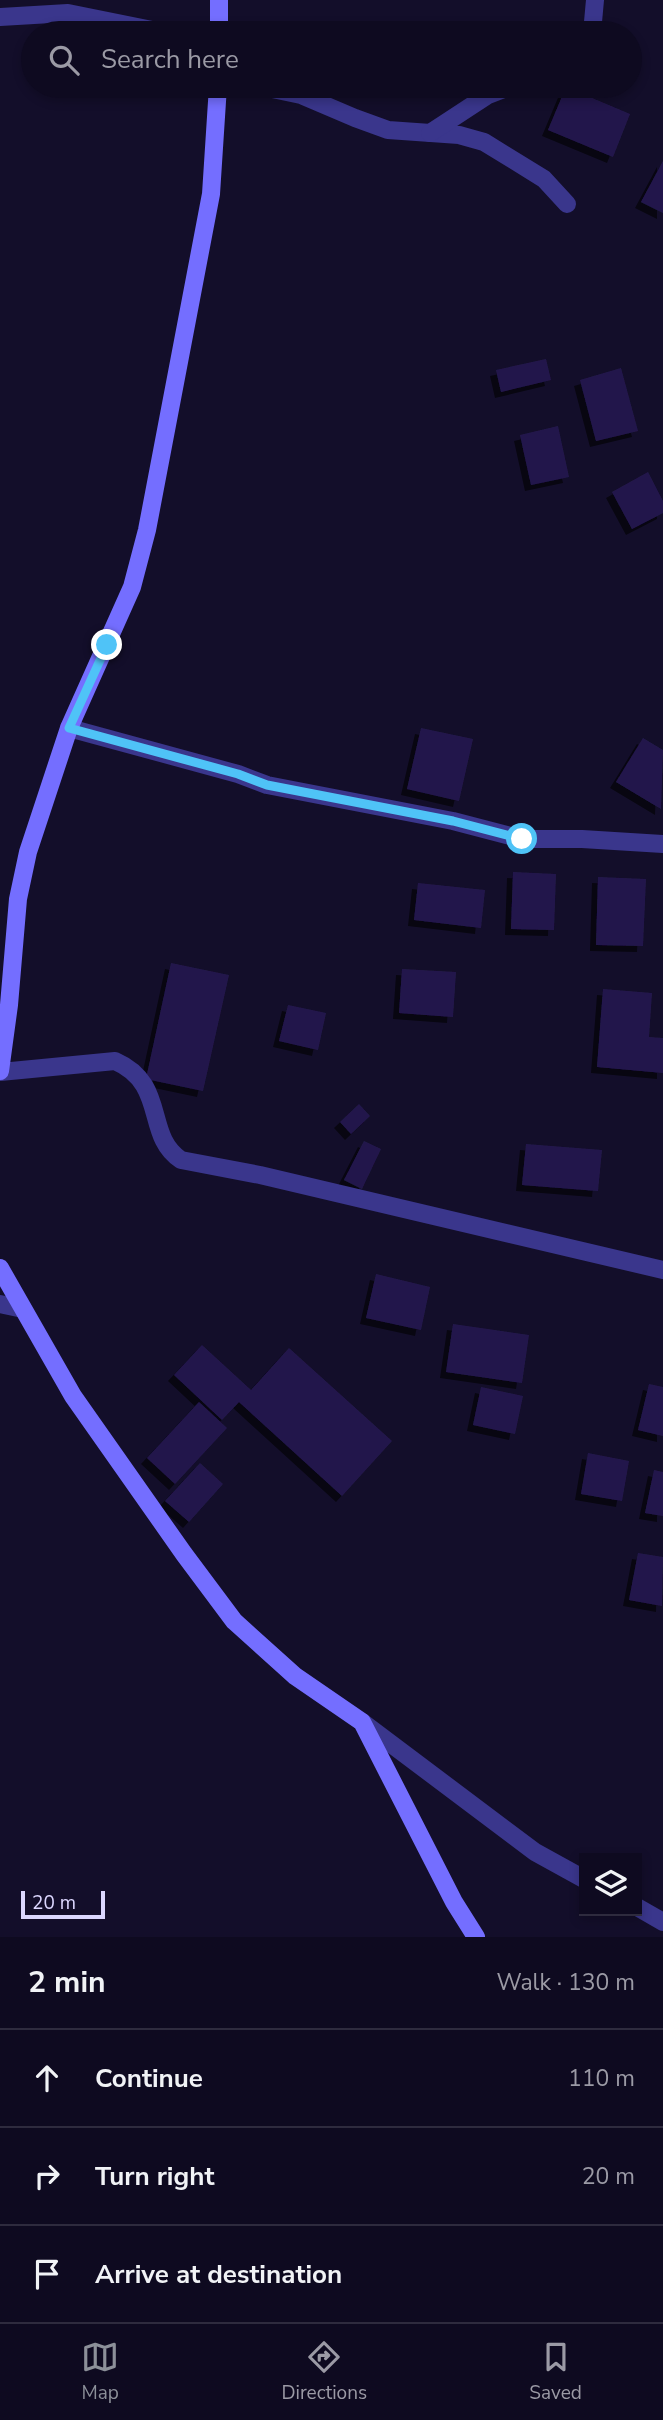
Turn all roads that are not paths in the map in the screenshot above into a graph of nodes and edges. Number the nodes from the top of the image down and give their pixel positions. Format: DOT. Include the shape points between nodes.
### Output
graph roads {
  1 [pos="219,0"];
  2 [pos="595,0"];
  3 [pos="0,17"];
  4 [pos="108,21"];
  5 [pos="219,21"];
  6 [pos="594,21"];
  7 [pos="217,98"];
  8 [pos="308,98"];
  9 [pos="483,98"];
  10 [pos="430,133"];
  11 [pos="567,204"];
  12 [pos="69,728"];
  13 [pos="663,844"];
  14 [pos="0,1072"];
  15 [pos="0,1268"];
  16 [pos="663,1270"];
  17 [pos="0,1304"];
  18 [pos="23,1309"];
  19 [pos="362,1722"];
  20 [pos="579,1876"];
  21 [pos="642,1910"];
  22 [pos="663,1922"];
  23 [pos="476,1937"];
  1 -- 5 [label="main road"];
  2 -- 6 [label="street"];
  3 -- 4 [label="street" via="68,13"];
  7 -- 12 [label="main road" via="211,194 147,530 132,587"];
  8 -- 10 [label="street" via="388,130"];
  9 -- 10 [label="street"];
  10 -- 11 [label="street" via="484,142 544,179"];
  12 -- 13 [label="street" via="267,785 522,839"];
  12 -- 14 [label="main road" via="25,863"];
  14 -- 16 [label="street" via="115,1061 145,1082 164,1140 181,1160"];
  15 -- 18 [label="main road"];
  17 -- 18 [label="street"];
  18 -- 19 [label="main road" via="74,1396 234,1620 295,1676"];
  19 -- 20 [label="street" via="535,1852"];
  19 -- 23 [label="main road"];
  21 -- 22 [label="street"];
}
